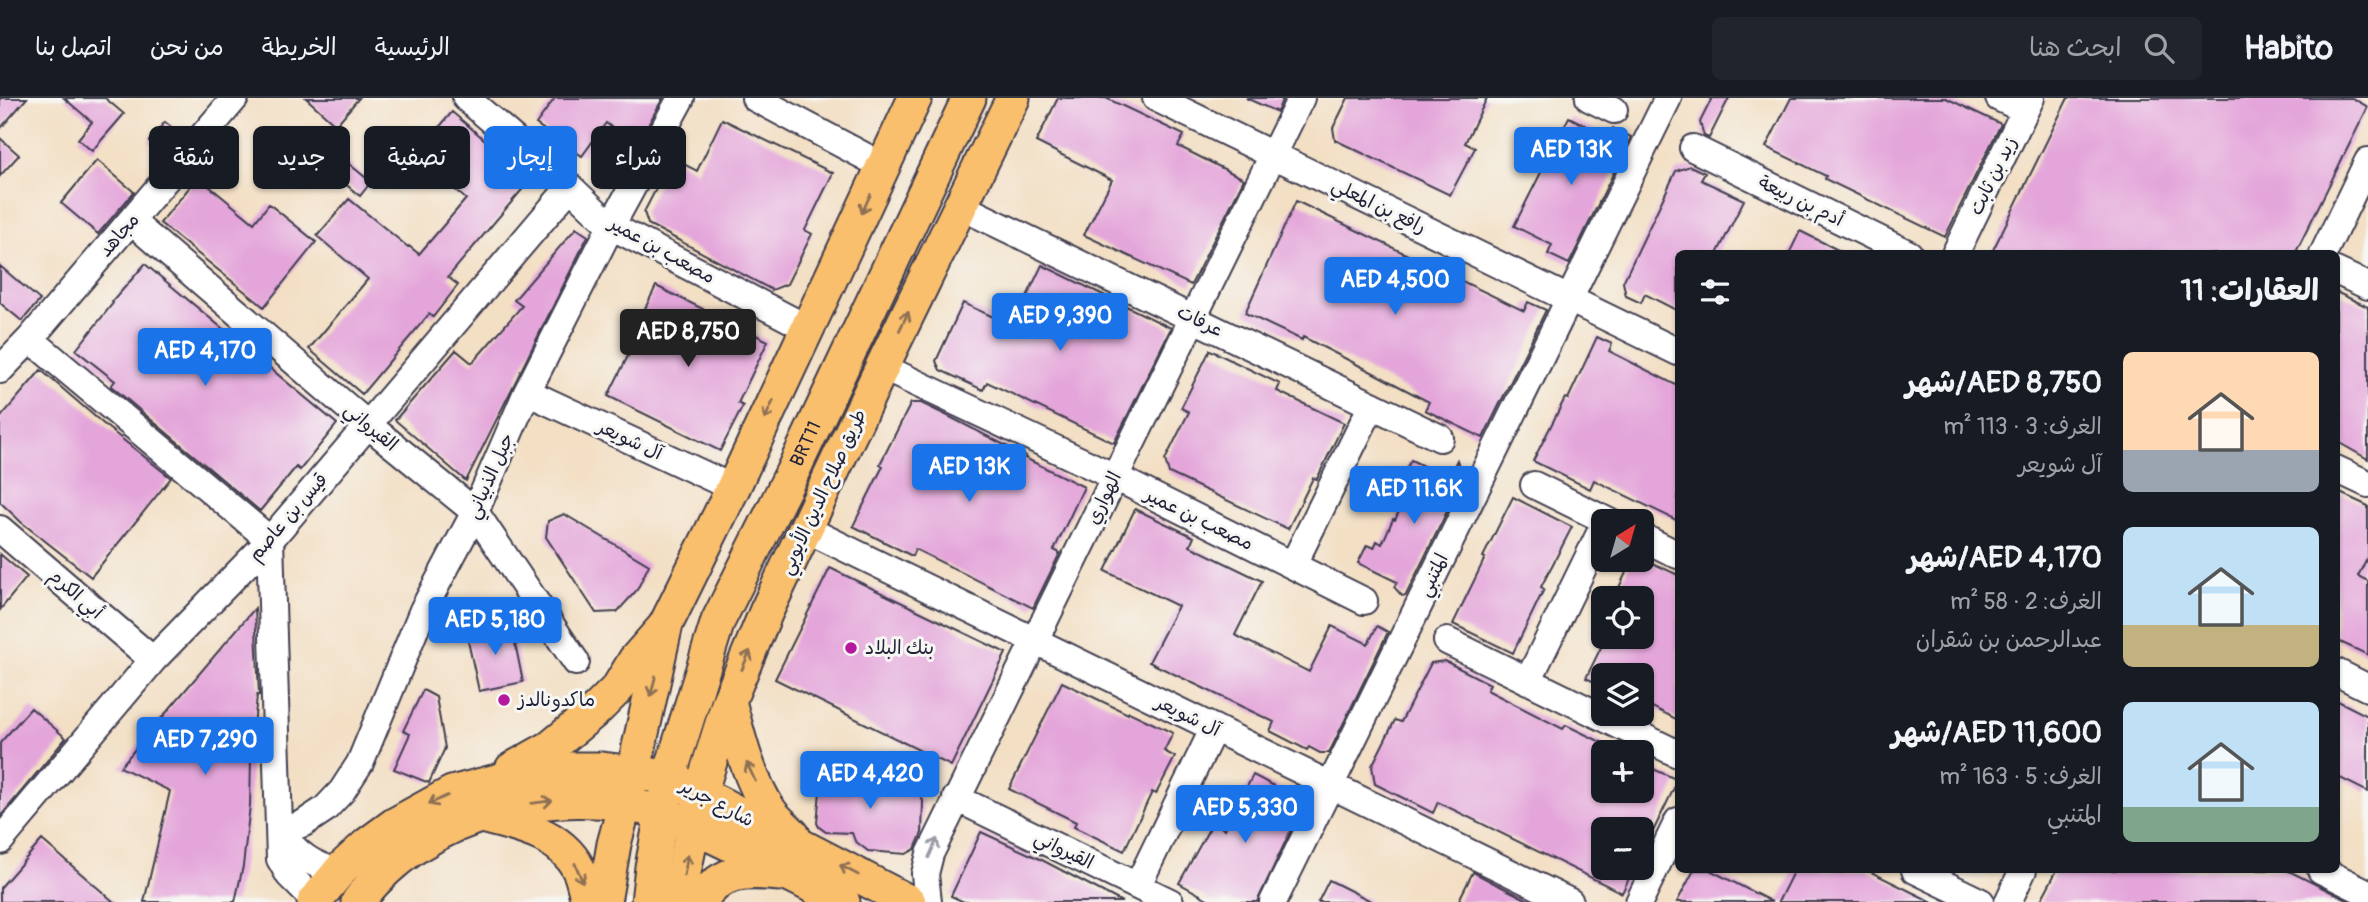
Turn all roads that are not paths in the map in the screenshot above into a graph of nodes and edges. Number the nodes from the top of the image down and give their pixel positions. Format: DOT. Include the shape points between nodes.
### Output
graph roads {
  1 [pos="235,98"];
  2 [pos="466,98"];
  3 [pos="681,98"];
  4 [pos="755,98"];
  5 [pos="915,98"];
  6 [pos="969,98"];
  7 [pos="1013,98"];
  8 [pos="1156,98"];
  9 [pos="1301,98"];
  10 [pos="1590,98"];
  11 [pos="1668,98"];
  12 [pos="1999,98"];
  13 [pos="2028,104"];
  14 [pos="1614,110"];
  15 [pos="499,126"];
  16 [pos="1693,148"];
  17 [pos="1273,154"];
  18 [pos="2368,160"];
  19 [pos="884,166"];
  20 [pos="568,189"];
  21 [pos="572,189"];
  22 [pos="960,206"];
  23 [pos="131,221"];
  24 [pos="611,226"];
  25 [pos="1901,250"];
  26 [pos="1957,250"];
  27 [pos="2325,250"];
  28 [pos="2340,273"];
  29 [pos="2368,286"];
  30 [pos="1570,299"];
  31 [pos="1193,317"];
  32 [pos="807,328"];
  33 [pos="30,339"];
  34 [pos="1675,351"];
  35 [pos="882,367"];
  36 [pos="0,370"];
  37 [pos="527,392"];
  38 [pos="1372,405"];
  39 [pos="367,424"];
  40 [pos="1440,438"];
  41 [pos="2340,471"];
  42 [pos="1115,477"];
  43 [pos="2368,484"];
  44 [pos="1534,485"];
  45 [pos="733,488"];
  46 [pos="475,512"];
  47 [pos="1591,515"];
  48 [pos="0,529"];
  49 [pos="806,529"];
  50 [pos="270,540"];
  51 [pos="1654,543"];
  52 [pos="1591,553"];
  53 [pos="1675,554"];
  54 [pos="1293,565"];
  55 [pos="1364,601"];
  56 [pos="666,624"];
  57 [pos="1034,640"];
  58 [pos="1447,641"];
  59 [pos="153,660"];
  60 [pos="576,662"];
  61 [pos="2340,674"];
  62 [pos="1528,681"];
  63 [pos="2368,688"];
  64 [pos="729,701"];
  65 [pos="1214,728"];
  66 [pos="1675,753"];
  67 [pos="633,774"];
  68 [pos="491,782"];
  69 [pos="1330,785"];
  70 [pos="700,794"];
  71 [pos="666,796"];
  72 [pos="956,798"];
  73 [pos="623,805"];
  74 [pos="482,816"];
  75 [pos="692,827"];
  76 [pos="1675,827"];
  77 [pos="281,832"];
  78 [pos="0,841"];
  79 [pos="805,846"];
  80 [pos="339,872"];
  81 [pos="1921,873"];
  82 [pos="2022,873"];
  83 [pos="2327,873"];
  84 [pos="790,875"];
  85 [pos="1138,885"];
  86 [pos="2368,893"];
  87 [pos="314,902"];
  88 [pos="358,902"];
  89 [pos="588,902"];
  90 [pos="604,902"];
  91 [pos="648,902"];
  92 [pos="678,902"];
  93 [pos="700,902"];
  94 [pos="843,902"];
  95 [pos="909,902"];
  96 [pos="928,902"];
  97 [pos="1170,902"];
  98 [pos="1273,902"];
  99 [pos="1570,902"];
  100 [pos="1639,902"];
  101 [pos="1981,902"];
  102 [pos="2008,902"];
  1 -- 23 [label="street, مجاهد"];
  2 -- 15 [label="street, مصعب بن عمير"];
  3 -- 24 [label="street, جبل الذبياني"];
  4 -- 19 [label="street"];
  5 -- 19 [label="main road"];
  6 -- 71 [label="main road, BRT11" via="718,621"];
  7 -- 22 [label="main road, طريق صلاح الدين الأيوبي"];
  8 -- 17 [label="street, رافع بن المعلي"];
  9 -- 17 [label="street, الهواري"];
  10 -- 14 [label="street"];
  11 -- 30 [label="street, المتنبي"];
  12 -- 13 [label="street"];
  13 -- 26 [label="street, زيد بن ثابت"];
  16 -- 25 [label="street, أدم بن ربيعة"];
  17 -- 30 [label="street, رافع بن المعلي"];
  17 -- 31 [label="street, الهواري"];
  18 -- 27 [label="street"];
  19 -- 32 [label="main road, one-way"];
  20 -- 39 [label="street, قيس بن عاصم"];
  21 -- 24 [label="street, مصعب بن عمير"];
  22 -- 31 [label="street, عرفات"];
  35 -- 22 [label="main road, طريق صلاح الدين الأيوبي, one-way"];
  23 -- 33 [label="street, مجاهد"];
  23 -- 39 [label="street, القيرواني"];
  24 -- 32 [label="street, مصعب بن عمير"];
  24 -- 37 [label="street, جبل الذبياني"];
  28 -- 29 [label="street"];
  30 -- 34 [label="street, رافع بن المعلي"];
  30 -- 69 [label="street, المتنبي"];
  31 -- 38 [label="street, عرفات"];
  31 -- 42 [label="street, الهواري"];
  32 -- 45 [label="main road, one-way"];
  33 -- 36 [label="street, مجاهد"];
  33 -- 50 [label="street"];
  35 -- 42 [label="street, مصعب بن عمير"];
  35 -- 49 [label="main road, طريق صلاح الدين الأيوبي"];
  37 -- 45 [label="street, آل شويعر"];
  37 -- 46 [label="street, جبل الذبياني"];
  38 -- 40 [label="street, عرفات"];
  38 -- 54 [label="street"];
  39 -- 46 [label="street, القيرواني"];
  39 -- 50 [label="street, قيس بن عاصم"];
  41 -- 43 [label="street"];
  42 -- 54 [label="street, مصعب بن عمير"];
  42 -- 57 [label="street, الهواري"];
  44 -- 47 [label="street"];
  45 -- 56 [label="main road"];
  46 -- 60 [label="street, القيرواني"];
  46 -- 77 [label="street, جبل الذبياني" via="422,610 360,763 325,809"];
  48 -- 59 [label="street, أبي الكرم"];
  49 -- 57 [label="street, آل شويعر"];
  64 -- 49 [label="main road, طريق صلاح الدين الأيوبي, one-way"];
  50 -- 59 [label="street, قيس بن عاصم"];
  50 -- 77 [label="street"];
  51 -- 53 [label="street"];
  52 -- 62 [label="street"];
  54 -- 55 [label="street, مصعب بن عمير"];
  56 -- 67 [label="main road, one-way"];
  56 -- 68 [label="main road" via="597,709 551,747"];
  57 -- 65 [label="street, آل شويعر"];
  57 -- 72 [label="street, الهواري"];
  58 -- 62 [label="street"];
  59 -- 78 [label="street, قيس بن عاصم"];
  61 -- 63 [label="street"];
  62 -- 66 [label="street"];
  64 -- 70 [label="main road, طريق صلاح الدين الأيوبي"];
  79 -- 64 [label="main road, one-way" via="771,813 743,754"];
  65 -- 69 [label="street, آل شويعر"];
  65 -- 85 [label="street"];
  67 -- 68 [label="main road, شارع جرير" via="563,769"];
  67 -- 71 [label="main road, شارع جرير"];
  67 -- 73 [label="main road"];
  68 -- 80 [label="main road, one-way" via="452,793 403,819"];
  69 -- 98 [label="street, المتنبي"];
  69 -- 99 [label="street, آل شويعر"];
  70 -- 71 [label="main road, شارع جرير"];
  70 -- 75 [label="main road, طريق صلاح الدين الأيوبي"];
  70 -- 79 [label="main road, شارع جرير"];
  71 -- 73 [label="main road"];
  71 -- 75 [label="main road"];
  71 -- 91 [label="main road, BRT11"];
  72 -- 85 [label="street, القيرواني"];
  96 -- 72 [label="street, الهواري, one-way" via="926,864"];
  74 -- 73 [label="main road, one-way" via="565,799"];
  73 -- 90 [label="main road"];
  74 -- 88 [label="main road" via="422,844 371,884"];
  74 -- 89 [label="main road, one-way" via="530,829 554,842 580,874"];
  75 -- 84 [label="main road"];
  92 -- 75 [label="main road, طريق صلاح الدين الأيوبي, one-way"];
  76 -- 100 [label="street"];
  77 -- 80 [label="street" via="306,859"];
  77 -- 87 [label="street" via="283,866"];
  95 -- 79 [label="main road, شارع جرير, one-way"];
  80 -- 87 [label="main road"];
  81 -- 101 [label="street"];
  82 -- 102 [label="street"];
  83 -- 86 [label="street"];
  84 -- 93 [label="main road" via="739,873 715,884"];
  84 -- 94 [label="main road"];
  85 -- 97 [label="street, القيرواني"];
}
